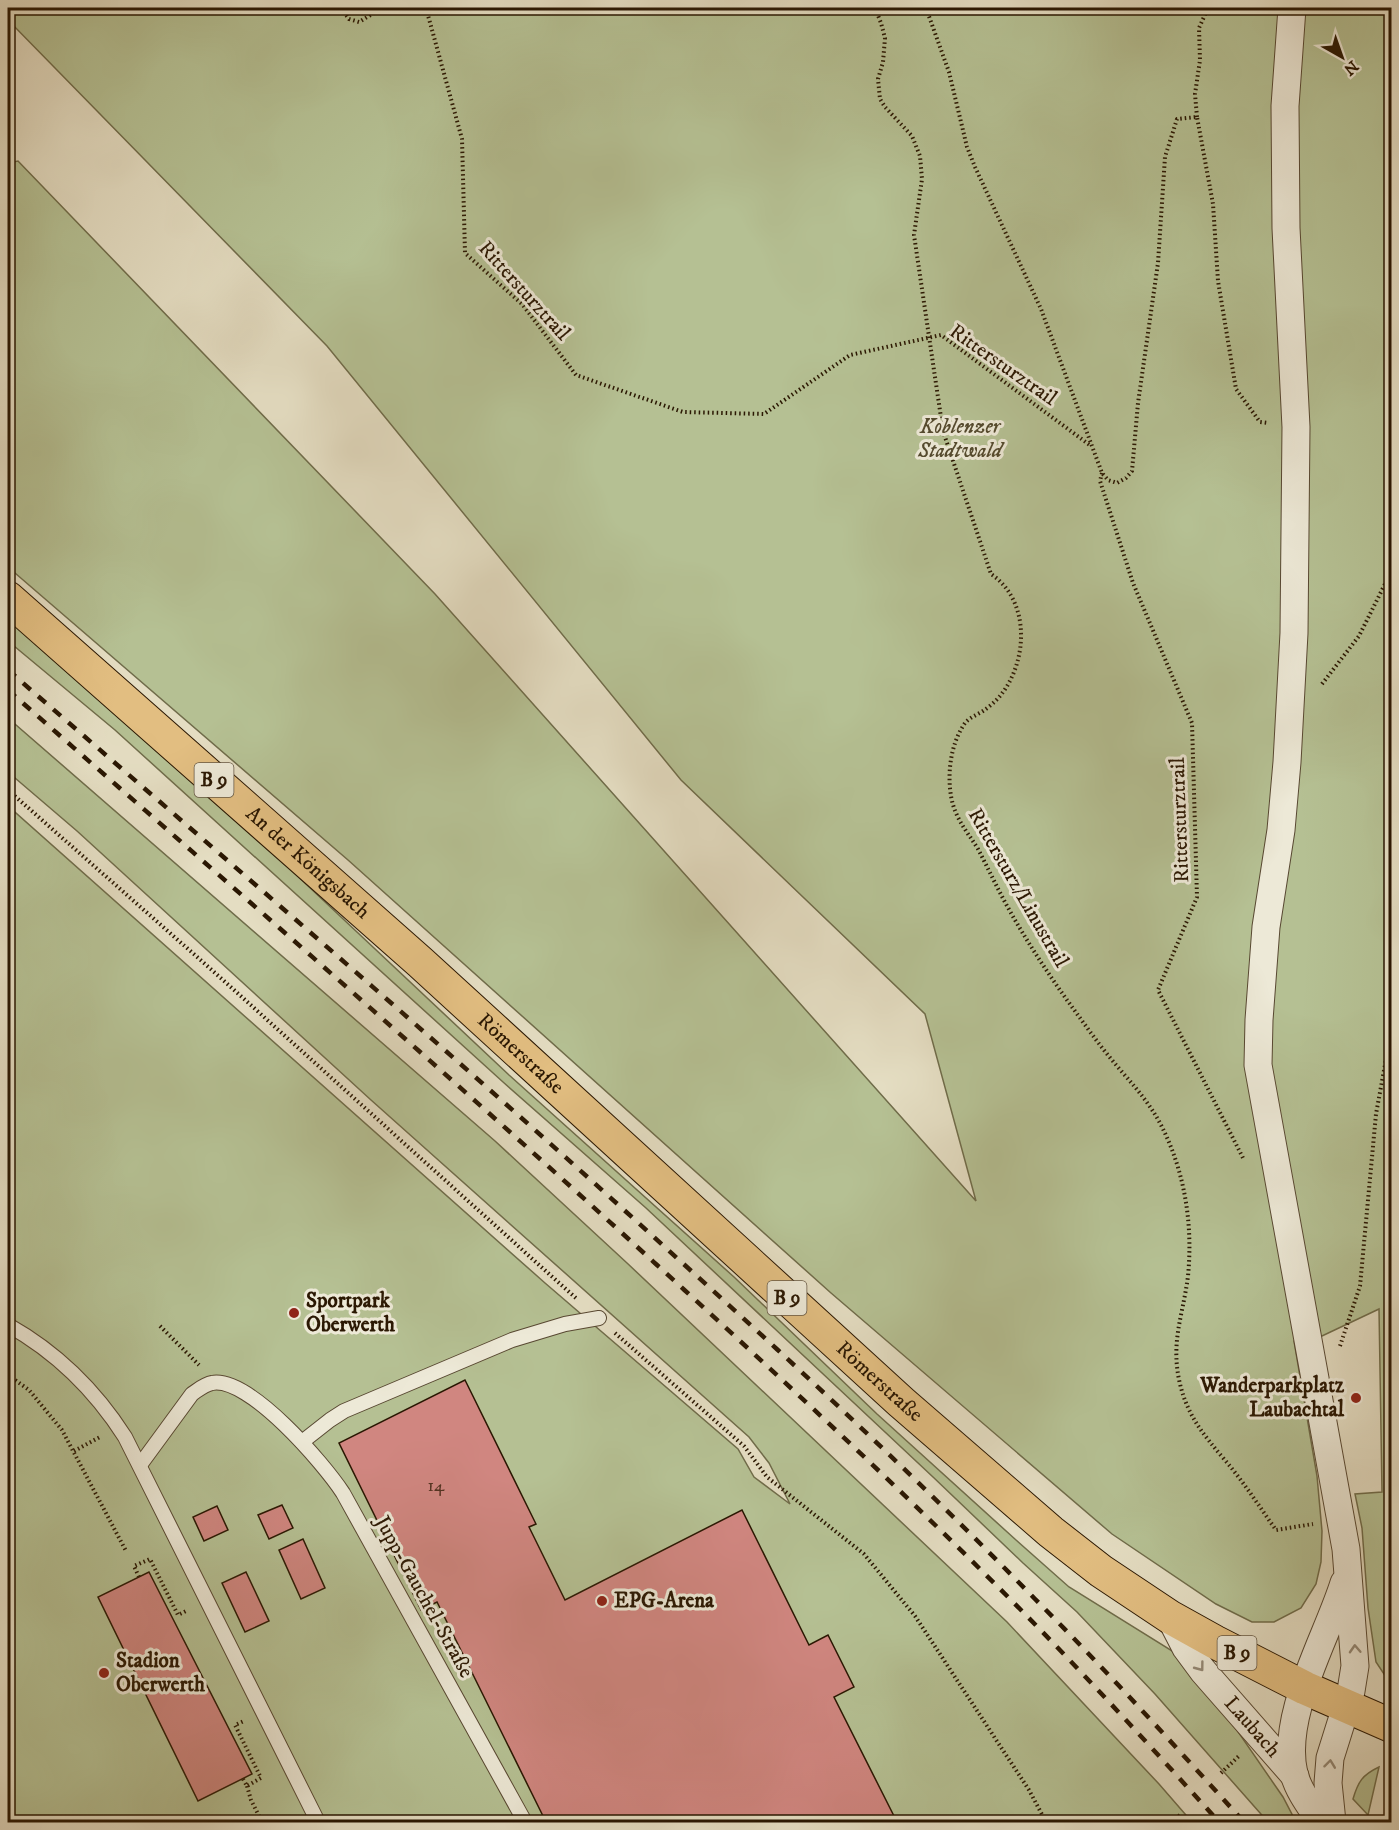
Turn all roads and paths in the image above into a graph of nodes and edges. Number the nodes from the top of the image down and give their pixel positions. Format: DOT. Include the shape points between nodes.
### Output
graph roads {
  1 [pos="341,8"];
  2 [pos="382,8"];
  3 [pos="426,8"];
  4 [pos="875,8"];
  5 [pos="926,8"];
  6 [pos="1208,8"];
  7 [pos="1292,8"];
  8 [pos="1197,117"];
  9 [pos="929,338"];
  10 [pos="1296,428"];
  11 [pos="1091,446"];
  12 [pos="1102,473"];
  13 [pos="1392,570"];
  14 [pos="8,598"];
  15 [pos="1290,726"];
  16 [pos="8,790"];
  17 [pos="420,962"];
  18 [pos="1392,1027"];
  19 [pos="1248,1168"];
  20 [pos="599,1318"];
  21 [pos="8,1325"];
  22 [pos="160,1326"];
  23 [pos="1339,1350"];
  24 [pos="8,1375"];
  25 [pos="212,1383"];
  26 [pos="106,1434"];
  27 [pos="302,1442"];
  28 [pos="74,1451"];
  29 [pos="140,1465"];
  30 [pos="1341,1521"];
  31 [pos="126,1551"];
  32 [pos="1347,1576"];
  33 [pos="139,1577"];
  34 [pos="166,1591"];
  35 [pos="1170,1617"];
  36 [pos="1305,1688"];
  37 [pos="1346,1706"];
  38 [pos="1392,1726"];
  39 [pos="242,1739"];
  40 [pos="1295,1776"];
  41 [pos="243,1779"];
  42 [pos="247,1786"];
  43 [pos="1180,1815"];
  44 [pos="262,1822"];
  45 [pos="318,1822"];
  46 [pos="525,1822"];
  47 [pos="1046,1822"];
  48 [pos="1172,1822"];
  49 [pos="1321,1822"];
  50 [pos="1332,1822"];
  1 -- 2 [label="path" via="349,19 359,22"];
  3 -- 9 [label="path, Rittersturztrail" via="462,139 465,254 522,304 576,375 682,412 764,414 850,356"];
  4 -- 9 [label="path, Rittersturz/Linustrail" via="885,38 878,79 880,99 912,136 920,156 922,179 914,236"];
  5 -- 11 [label="path, Rittersturztrail" via="949,72 971,157 1041,309"];
  6 -- 8 [label="path" via="1198,28"];
  7 -- 10 [label="street" via="1285,106 1286,228"];
  8 -- 10 [label="path" via="1213,204 1218,280 1236,389 1260,422"];
  8 -- 12 [label="path" via="1177,119 1165,157 1158,263 1132,471 1117,483"];
  9 -- 11 [label="path, Rittersturztrail" via="941,335"];
  9 -- 30 [label="path, Rittersturz/Linustrail" via="943,431 991,574 1012,599 1022,637 1009,683 993,704 967,719 955,743 951,798 962,827 1035,952 1090,1032 1145,1097 1174,1156 1183,1184 1190,1239 1176,1356 1180,1386 1192,1416 1276,1530"];
  10 -- 15 [label="street"];
  11 -- 12 [label="path, Rittersturztrail"];
  12 -- 19 [label="path, Rittersturztrail" via="1100,481 1133,583 1192,723 1197,897 1158,990"];
  13 -- 15 [label="path" via="1359,636"];
  14 -- 17 [label="main road, An der Königsbach / B 9"];
  15 -- 30 [label="street" via="1281,830 1266,927 1258,1065 1336,1460"];
  16 -- 20 [label="path"];
  17 -- 35 [label="main road, Römerstraße / B 9" via="901,1402 1051,1532"];
  18 -- 23 [label="path" via="1376,1114 1360,1286"];
  20 -- 27 [label="lane" via="536,1331 465,1359 344,1412"];
  20 -- 47 [label="path" via="744,1446 767,1477 864,1554 915,1616"];
  21 -- 29 [label="lane" via="44,1348 84,1383 119,1428"];
  22 -- 25 [label="path" via="201,1366"];
  24 -- 28 [label="path" via="29,1390"];
  25 -- 27 [label="lane, Jupp-Gauchel-Straße" via="245,1391"];
  25 -- 29 [label="lane" via="192,1394"];
  26 -- 28 [label="path"];
  27 -- 46 [label="lane, Jupp-Gauchel-Straße" via="343,1493"];
  28 -- 31 [label="path"];
  29 -- 45 [label="lane"];
  30 -- 32 [label="street"];
  32 -- 36 [label="street, Laubach"];
  37 -- 32 [label="street, one-way" via="1354,1680 1355,1655"];
  33 -- 34 [label="path" via="134,1566 150,1558"];
  35 -- 36 [label="main road, Römerstraße / B 9"];
  35 -- 40 [label="street, Laubach, one-way" via="1203,1671"];
  36 -- 37 [label="main road, Römerstraße / B 9"];
  36 -- 40 [label="street, Laubach" via="1291,1743"];
  37 -- 38 [label="main road, Römerstraße / B 9"];
  50 -- 37 [label="street, one-way" via="1330,1758"];
  39 -- 42 [label="path" via="261,1778"];
  40 -- 49 [label="street, Laubach"];
  41 -- 42 [label="path"];
  42 -- 44 [label="path"];
  43 -- 48 [label="path"];
}
